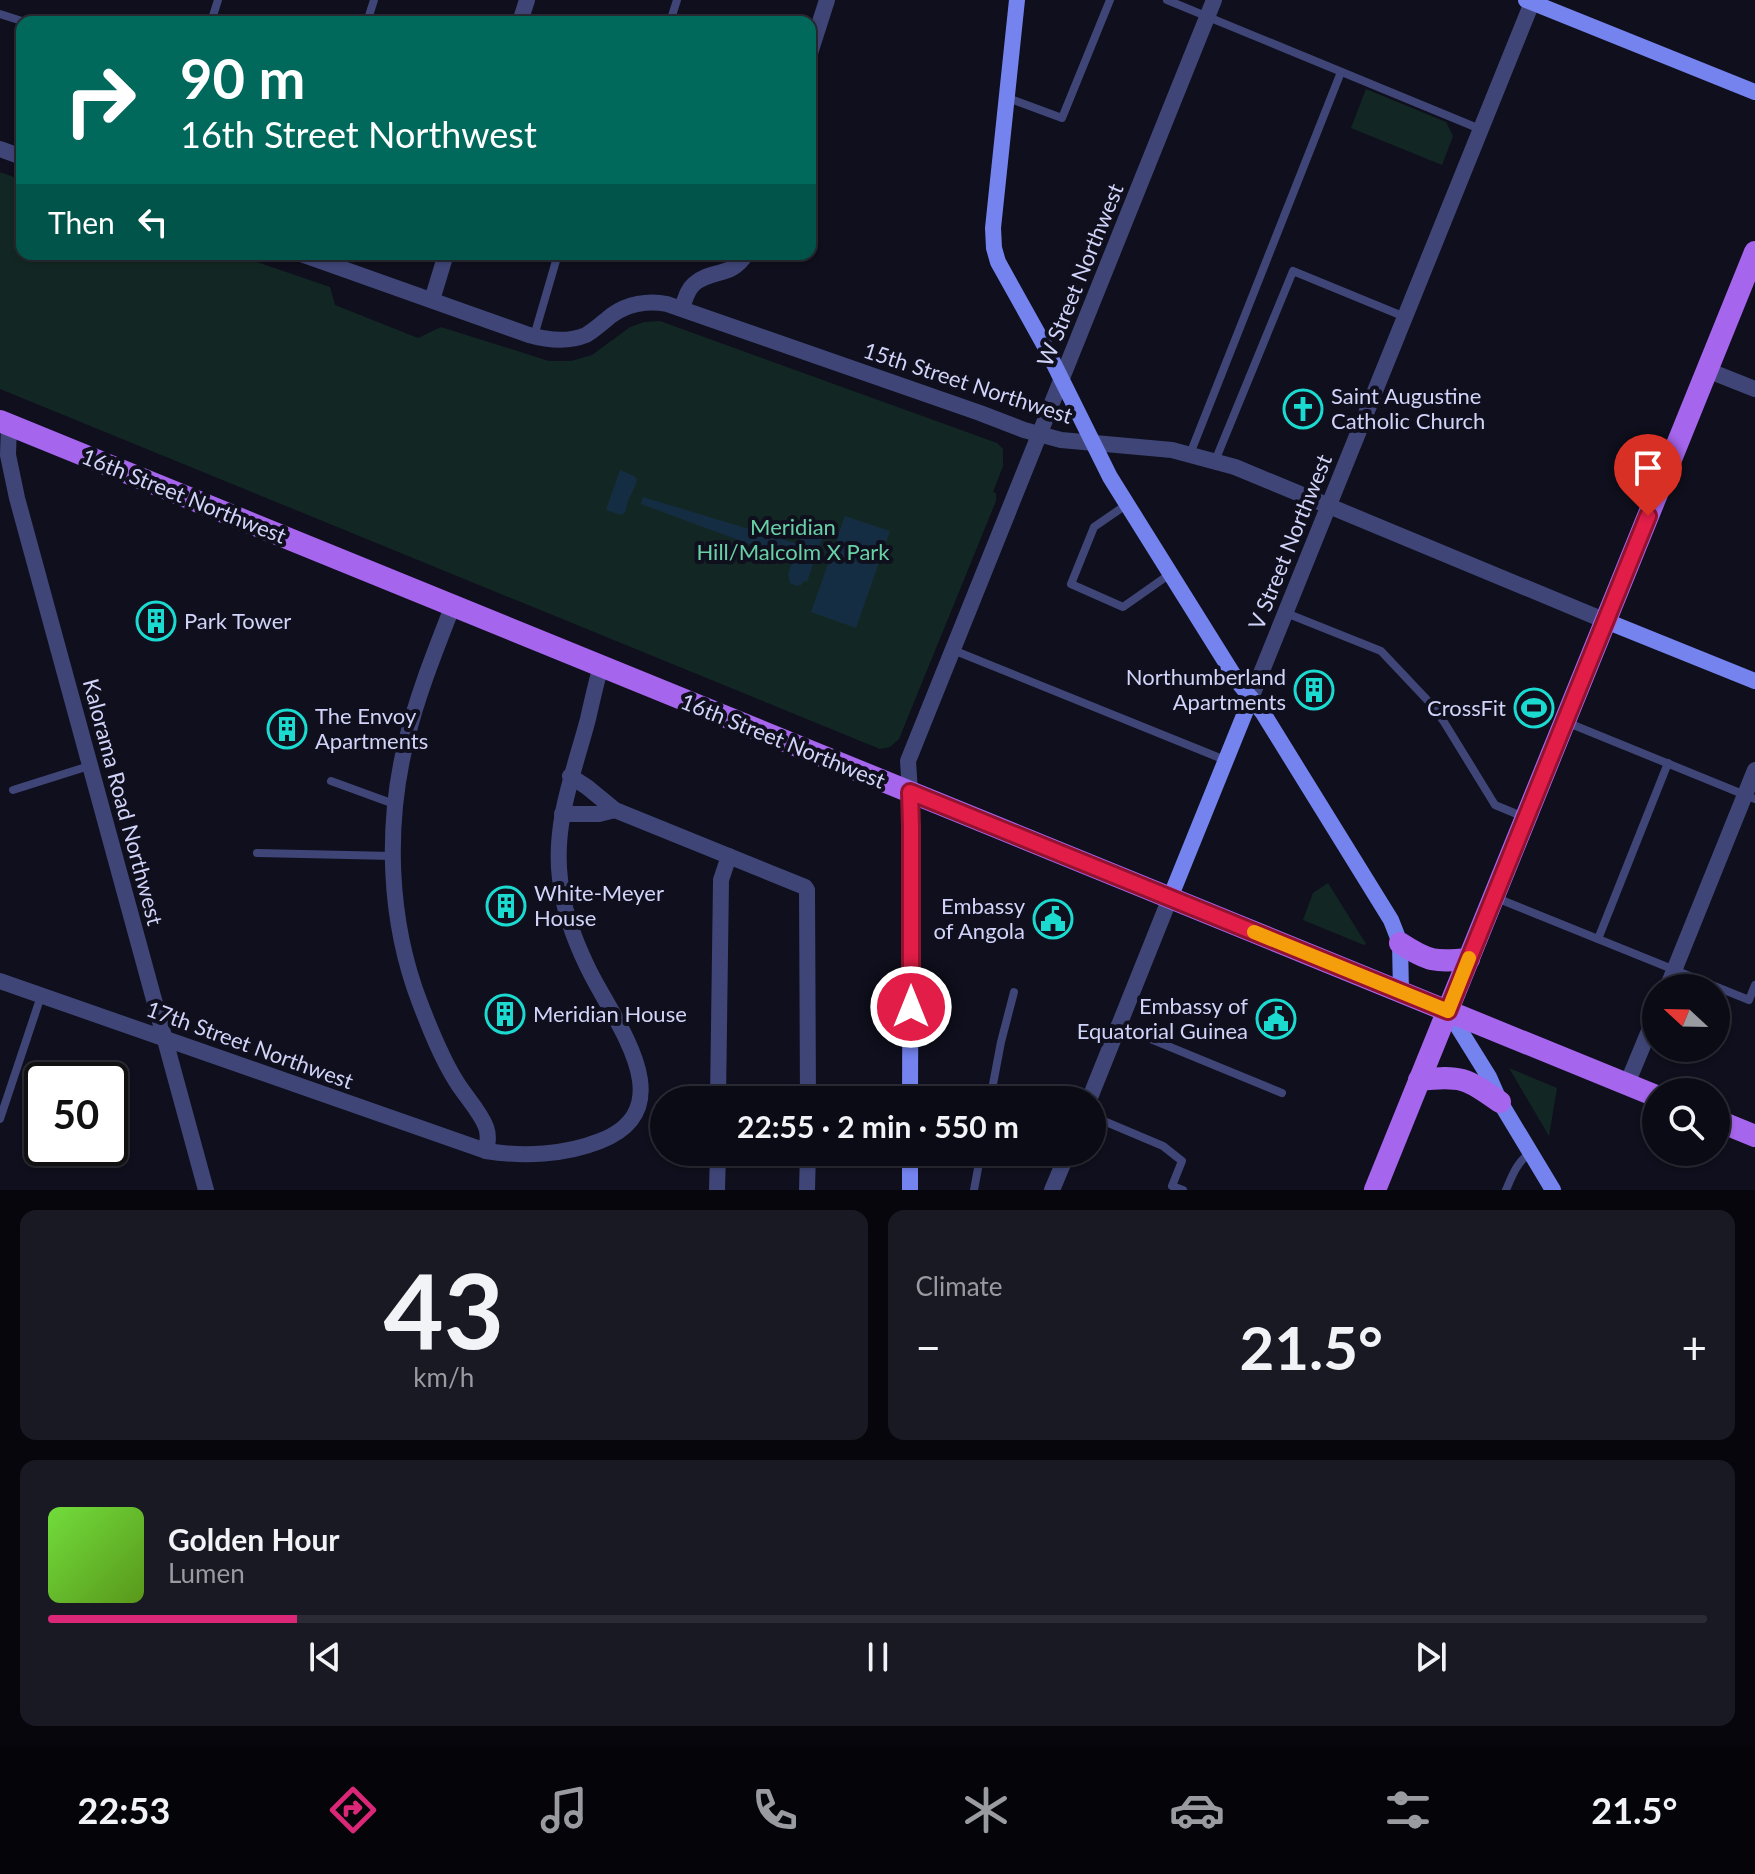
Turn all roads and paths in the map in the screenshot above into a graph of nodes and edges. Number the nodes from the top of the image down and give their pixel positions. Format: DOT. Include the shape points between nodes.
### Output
graph roads {
  1 [pos="827,0"];
  2 [pos="1017,0"];
  3 [pos="1110,0"];
  4 [pos="1167,0"];
  5 [pos="1214,0"];
  6 [pos="1530,1"];
  7 [pos="1207,17"];
  8 [pos="816,34"];
  9 [pos="1341,72"];
  10 [pos="1755,92"];
  11 [pos="1007,97"];
  12 [pos="1481,129"];
  13 [pos="1755,252"];
  14 [pos="321,260"];
  15 [pos="444,260"];
  16 [pos="556,260"];
  17 [pos="741,260"];
  18 [pos="432,300"];
  19 [pos="682,308"];
  20 [pos="1405,317"];
  21 [pos="534,336"];
  22 [pos="1707,370"];
  23 [pos="1061,380"];
  24 [pos="1755,389"];
  25 [pos="4,423"];
  26 [pos="1040,434"];
  27 [pos="1093,444"];
  28 [pos="1190,454"];
  29 [pos="1215,461"];
  30 [pos="1126,505"];
  31 [pos="1328,506"];
  32 [pos="1170,574"];
  33 [pos="453,605"];
  34 [pos="1285,612"];
  35 [pos="1606,621"];
  36 [pos="953,650"];
  37 [pos="601,666"];
  38 [pos="1755,681"];
  39 [pos="1251,698"];
  40 [pos="1565,721"];
  41 [pos="1225,760"];
  42 [pos="1668,763"];
  43 [pos="90,766"];
  44 [pos="1755,770"];
  45 [pos="570,776"];
  46 [pos="331,781"];
  47 [pos="13,790"];
  48 [pos="910,792"];
  49 [pos="1750,797"];
  50 [pos="395,804"];
  51 [pos="615,810"];
  52 [pos="562,814"];
  53 [pos="1526,818"];
  54 [pos="257,853"];
  55 [pos="393,856"];
  56 [pos="729,856"];
  57 [pos="1494,897"];
  58 [pos="1170,898"];
  59 [pos="1598,939"];
  60 [pos="1400,943"];
  61 [pos="1469,959"];
  62 [pos="1674,970"];
  63 [pos="1672,974"];
  64 [pos="0,981"];
  65 [pos="1755,985"];
  66 [pos="1014,992"];
  67 [pos="1401,992"];
  68 [pos="42,995"];
  69 [pos="1448,1011"];
  70 [pos="1119,1026"];
  71 [pos="164,1038"];
  72 [pos="1642,1048"];
  73 [pos="1419,1080"];
  74 [pos="1627,1084"];
  75 [pos="718,1086"];
  76 [pos="808,1086"];
  77 [pos="910,1086"];
  78 [pos="993,1086"];
  79 [pos="1095,1086"];
  80 [pos="1642,1090"];
  81 [pos="1282,1093"];
  82 [pos="1500,1102"];
  83 [pos="0,1119"];
  84 [pos="1106,1122"];
  85 [pos="1730,1126"];
  86 [pos="1755,1136"];
  87 [pos="486,1151"];
  88 [pos="1530,1153"];
  89 [pos="718,1166"];
  90 [pos="808,1166"];
  91 [pos="910,1166"];
  92 [pos="978,1166"];
  93 [pos="1062,1166"];
  94 [pos="206,1190"];
  95 [pos="717,1190"];
  96 [pos="807,1190"];
  97 [pos="910,1190"];
  98 [pos="974,1190"];
  99 [pos="1052,1190"];
  100 [pos="1183,1190"];
  101 [pos="1375,1190"];
  102 [pos="1506,1190"];
  103 [pos="1553,1190"];
  1 -- 8 [label="street"];
  2 -- 11 [label="main road"];
  3 -- 11 [label="lane" via="1062,118"];
  4 -- 7 [label="lane"];
  5 -- 7 [label="street, W Street Northwest"];
  6 -- 10 [label="main road"];
  6 -- 12 [label="street, V Street Northwest"];
  7 -- 9 [label="lane"];
  7 -- 23 [label="street, W Street Northwest"];
  9 -- 12 [label="lane"];
  9 -- 28 [label="lane"];
  11 -- 23 [label="main road" via="994,248"];
  12 -- 20 [label="street, V Street Northwest"];
  13 -- 22 [label="main road"];
  14 -- 18 [label="street, 15th Street Northwest"];
  15 -- 18 [label="street"];
  16 -- 21 [label="lane"];
  17 -- 19 [label="street" via="734,268 697,281"];
  18 -- 21 [label="street, 15th Street Northwest"];
  19 -- 21 [label="street, 15th Street Northwest" via="659,302 634,305 579,337"];
  19 -- 26 [label="street, 15th Street Northwest"];
  20 -- 29 [label="lane" via="1293,271"];
  20 -- 31 [label="street, V Street Northwest"];
  22 -- 24 [label="street"];
  22 -- 35 [label="main road"];
  23 -- 26 [label="street, W Street Northwest"];
  23 -- 27 [label="main road"];
  25 -- 33 [label="main road, 16th Street Northwest"];
  25 -- 43 [label="street, Kalorama Road Northwest" via="17,498"];
  26 -- 27 [label="street, 15th Street Northwest"];
  26 -- 36 [label="street, W Street Northwest"];
  27 -- 28 [label="street, 15th Street Northwest"];
  27 -- 30 [label="main road"];
  28 -- 29 [label="street, 15th Street Northwest"];
  29 -- 31 [label="street, 15th Street Northwest"];
  30 -- 32 [label="main road"];
  30 -- 32 [label="lane" via="1094,527 1071,584 1123,607"];
  31 -- 34 [label="street, V Street Northwest"];
  31 -- 35 [label="street, 15th Street Northwest"];
  32 -- 39 [label="main road"];
  33 -- 37 [label="main road, 16th Street Northwest"];
  33 -- 50 [label="street" via="416,706"];
  34 -- 39 [label="street, V Street Northwest"];
  34 -- 53 [label="lane" via="1381,651 1431,704 1495,805"];
  35 -- 38 [label="main road, 15th Street Northwest"];
  35 -- 40 [label="main road"];
  36 -- 41 [label="lane"];
  36 -- 48 [label="street, W Street Northwest" via="908,761"];
  37 -- 45 [label="street, 17th Street Northwest"];
  37 -- 48 [label="main road, 16th Street Northwest"];
  39 -- 41 [label="main road, V Street Northwest"];
  39 -- 60 [label="main road" via="1391,920"];
  40 -- 42 [label="lane"];
  40 -- 53 [label="main road"];
  41 -- 58 [label="main road, V Street Northwest"];
  42 -- 49 [label="lane"];
  42 -- 59 [label="lane"];
  43 -- 47 [label="lane"];
  43 -- 71 [label="street, Kalorama Road Northwest"];
  44 -- 49 [label="street"];
  45 -- 51 [label="street"];
  45 -- 52 [label="street, 17th Street Northwest"];
  46 -- 50 [label="lane"];
  48 -- 58 [label="main road, 16th Street Northwest"];
  48 -- 77 [label="main road"];
  49 -- 62 [label="street"];
  50 -- 55 [label="street"];
  51 -- 52 [label="street"];
  51 -- 56 [label="street"];
  52 -- 87 [label="street, 17th Street Northwest" via="558,850 563,898 581,953 636,1061 640,1104 619,1132 587,1146 535,1154"];
  53 -- 57 [label="main road"];
  54 -- 55 [label="lane"];
  55 -- 87 [label="street" via="399,923 412,980 454,1078 484,1121 489,1135"];
  56 -- 75 [label="street" via="721,880"];
  56 -- 76 [label="street" via="807,890"];
  57 -- 59 [label="lane"];
  57 -- 61 [label="main road"];
  58 -- 67 [label="main road, 16th Street Northwest"];
  58 -- 70 [label="street, V Street Northwest"];
  59 -- 62 [label="lane"];
  60 -- 61 [label="main road" via="1429,960"];
  60 -- 67 [label="main road"];
  61 -- 69 [label="main road"];
  62 -- 63 [label="street"];
  62 -- 65 [label="lane" via="1749,1000"];
  64 -- 68 [label="street, 17th Street Northwest"];
  66 -- 78 [label="lane"];
  67 -- 69 [label="main road, 16th Street Northwest"];
  68 -- 71 [label="street, 17th Street Northwest"];
  68 -- 83 [label="lane"];
  69 -- 73 [label="main road"];
  69 -- 74 [label="main road, 16th Street Northwest"];
  69 -- 82 [label="main road"];
  70 -- 79 [label="street, V Street Northwest"];
  70 -- 81 [label="lane"];
  71 -- 87 [label="street, 17th Street Northwest"];
  71 -- 94 [label="street, Kalorama Road Northwest"];
  72 -- 74 [label="street"];
  73 -- 82 [label="main road" via="1463,1079"];
  73 -- 101 [label="main road"];
  74 -- 80 [label="main road, 16th Street Northwest"];
  82 -- 88 [label="main road"];
  84 -- 100 [label="lane" via="1163,1146 1182,1161 1172,1186"];
  85 -- 86 [label="main road"];
  88 -- 102 [label="lane"];
  88 -- 103 [label="main road"];
  89 -- 95 [label="street"];
  90 -- 96 [label="street"];
  91 -- 97 [label="main road"];
  92 -- 98 [label="lane"];
  93 -- 99 [label="street"];
}
